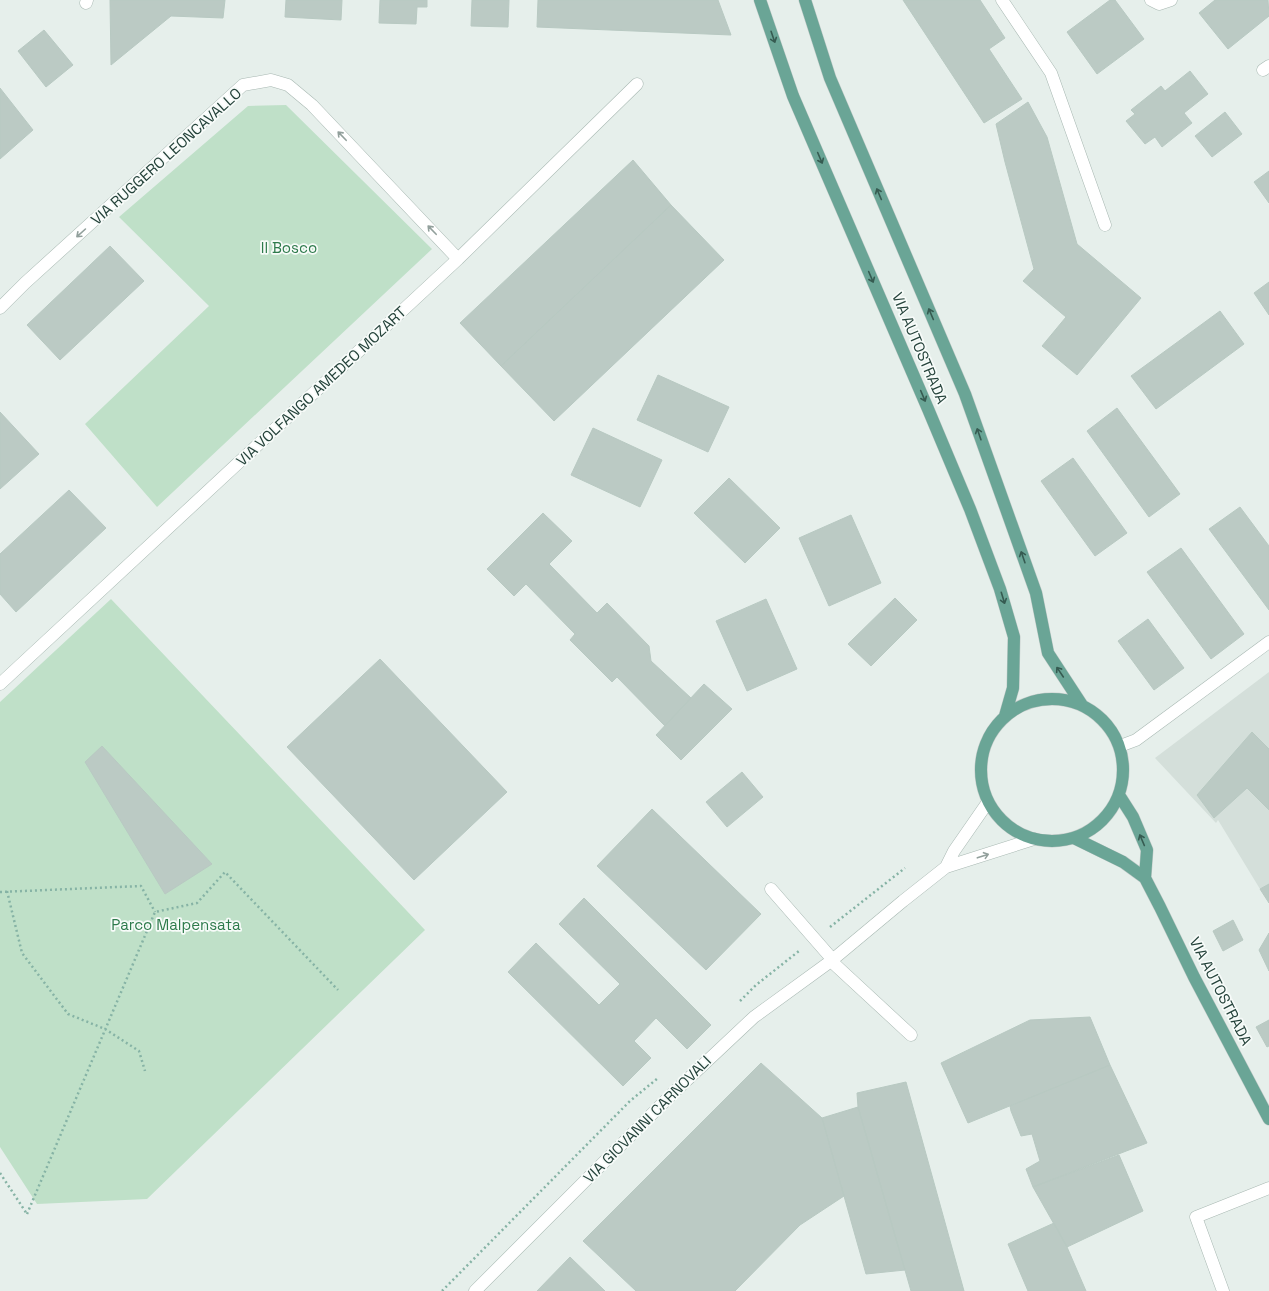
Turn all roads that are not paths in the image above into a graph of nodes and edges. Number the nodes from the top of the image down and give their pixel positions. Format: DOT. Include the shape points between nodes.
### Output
graph roads {
  1 [pos="760,0"];
  2 [pos="805,0"];
  3 [pos="1002,0"];
  4 [pos="1151,0"];
  5 [pos="1171,0"];
  6 [pos="637,84"];
  7 [pos="1105,225"];
  8 [pos="458,259"];
  9 [pos="0,308"];
  10 [pos="1269,642"];
  11 [pos="0,684"];
  12 [pos="1082,705"];
  13 [pos="1005,716"];
  14 [pos="1120,746"];
  15 [pos="1119,795"];
  16 [pos="988,802"];
  17 [pos="1074,838"];
  18 [pos="1034,839"];
  19 [pos="946,868"];
  20 [pos="1145,878"];
  21 [pos="771,889"];
  22 [pos="832,960"];
  23 [pos="911,1036"];
  24 [pos="1269,1119"];
  25 [pos="1269,1188"];
  26 [pos="475,1291"];
  27 [pos="1223,1291"];
  1 -- 13 [label="main road, VIA AUTOSTRADA, one-way" via="793,96 970,509 1000,590 1014,637 1013,688"];
  12 -- 2 [label="main road, VIA AUTOSTRADA, one-way" via="1048,653 1036,593 965,394 830,78"];
  3 -- 7 [label="street" via="1052,73"];
  4 -- 5 [label="street" via="1159,4"];
  6 -- 8 [label="street, VIA VOLFANGO AMEDEO MOZART"];
  8 -- 9 [label="street, VIA RUGGERO LEONCAVALLO, one-way" via="312,105 288,85 272,80 243,85"];
  8 -- 11 [label="street, VIA VOLFANGO AMEDEO MOZART"];
  10 -- 14 [label="street" via="1136,740"];
  12 -- 13 [label="main road, VIA AUTOSTRADA" via="1050,698 1019,706"];
  12 -- 14 [label="main road, VIA AUTOSTRADA" via="1098,715 1110,728"];
  13 -- 16 [label="main road, VIA AUTOSTRADA" via="988,736 981,762 980,776"];
  14 -- 15 [label="main road, VIA AUTOSTRADA" via="1124,767"];
  15 -- 17 [label="main road, VIA AUTOSTRADA" via="1104,819"];
  20 -- 15 [label="main road, one-way" via="1147,850 1133,817"];
  16 -- 18 [label="main road, VIA AUTOSTRADA" via="1007,826"];
  16 -- 19 [label="street, VIA GIOVANNI CARNOVALI" via="954,851"];
  17 -- 18 [label="main road, VIA AUTOSTRADA" via="1048,841"];
  17 -- 20 [label="main road, VIA AUTOSTRADA" via="1123,862"];
  19 -- 18 [label="street, VIA GIOVANNI CARNOVALI, one-way"];
  19 -- 22 [label="street, VIA GIOVANNI CARNOVALI"];
  20 -- 24 [label="main road, VIA AUTOSTRADA"];
  21 -- 22 [label="street"];
  22 -- 23 [label="street"];
  22 -- 26 [label="street, VIA GIOVANNI CARNOVALI" via="754,1017 705,1061"];
  25 -- 27 [label="street" via="1196,1218"];
}
